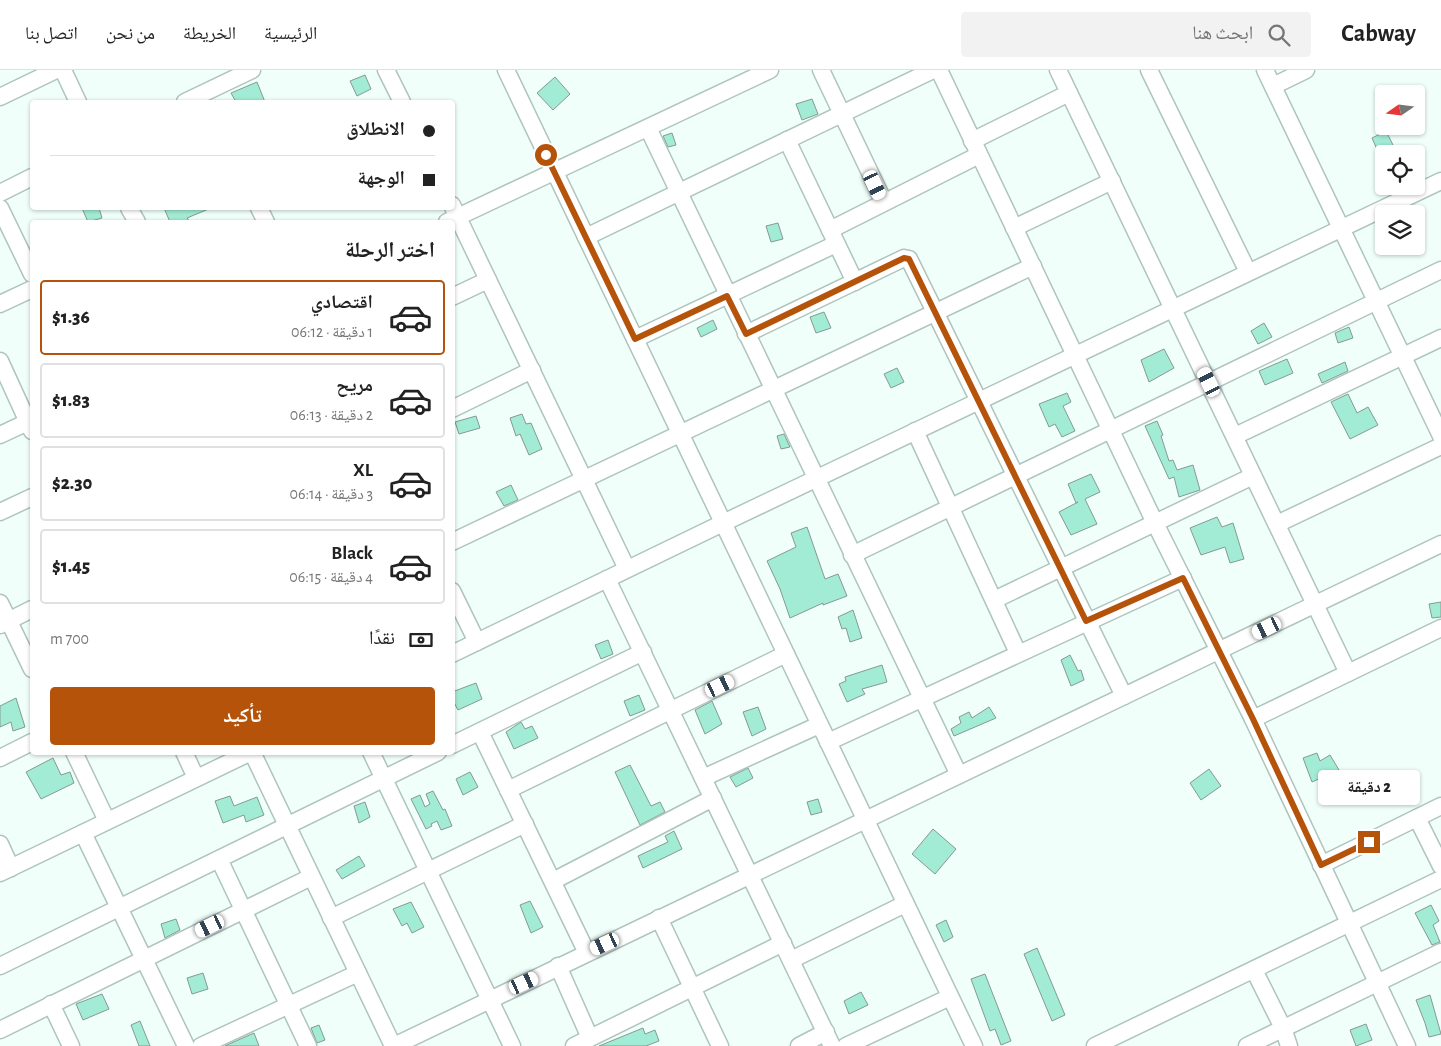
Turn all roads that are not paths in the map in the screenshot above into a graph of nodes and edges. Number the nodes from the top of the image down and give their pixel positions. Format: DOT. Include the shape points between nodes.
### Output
graph roads {
  1 [pos="56,70"];
  2 [pos="63,70"];
  3 [pos="252,70"];
  4 [pos="386,70"];
  5 [pos="506,70"];
  6 [pos="770,70"];
  7 [pos="821,70"];
  8 [pos="933,70"];
  9 [pos="939,70"];
  10 [pos="1058,70"];
  11 [pos="1148,70"];
  12 [pos="1265,70"];
  13 [pos="1306,70"];
  14 [pos="1273,86"];
  15 [pos="1069,94"];
  16 [pos="0,97"];
  17 [pos="208,98"];
  18 [pos="77,100"];
  19 [pos="401,100"];
  20 [pos="842,114"];
  21 [pos="648,128"];
  22 [pos="788,140"];
  23 [pos="976,148"];
  24 [pos="554,172"];
  25 [pos="30,178"];
  26 [pos="1441,181"];
  27 [pos="1112,182"];
  28 [pos="678,192"];
  29 [pos="0,193"];
  30 [pos="884,202"];
  31 [pos="0,208"];
  32 [pos="453,215"];
  33 [pos="1014,228"];
  34 [pos="1342,228"];
  35 [pos="6,233"];
  36 [pos="586,236"];
  37 [pos="833,237"];
  38 [pos="1032,266"];
  39 [pos="1441,270"];
  40 [pos="30,271"];
  41 [pos="1248,272"];
  42 [pos="488,280"];
  43 [pos="855,282"];
  44 [pos="30,290"];
  45 [pos="455,296"];
  46 [pos="727,296"];
  47 [pos="1377,302"];
  48 [pos="0,304"];
  49 [pos="1173,308"];
  50 [pos="936,312"];
  51 [pos="746,334"];
  52 [pos="1441,338"];
  53 [pos="635,339"];
  54 [pos="1075,355"];
  55 [pos="1403,356"];
  56 [pos="0,361"];
  57 [pos="532,370"];
  58 [pos="1209,382"];
  59 [pos="773,390"];
  60 [pos="978,401"];
  61 [pos="455,407"];
  62 [pos="30,422"];
  63 [pos="30,424"];
  64 [pos="1112,430"];
  65 [pos="915,431"];
  66 [pos="680,434"];
  67 [pos="0,436"];
  68 [pos="1235,436"];
  69 [pos="1441,436"];
  70 [pos="1441,446"];
  71 [pos="1015,476"];
  72 [pos="1253,476"];
  73 [pos="816,478"];
  74 [pos="584,479"];
  75 [pos="30,498"];
  76 [pos="951,507"];
  77 [pos="0,512"];
  78 [pos="1155,522"];
  79 [pos="723,523"];
  80 [pos="1277,524"];
  81 [pos="455,541"];
  82 [pos="1441,544"];
  83 [pos="852,555"];
  84 [pos="1060,568"];
  85 [pos="627,569"];
  86 [pos="1183,578"];
  87 [pos="607,579"];
  88 [pos="455,597"];
  89 [pos="994,600"];
  90 [pos="0,603"];
  91 [pos="1316,604"];
  92 [pos="30,610"];
  93 [pos="1086,621"];
  94 [pos="4,622"];
  95 [pos="1441,628"];
  96 [pos="477,642"];
  97 [pos="1218,651"];
  98 [pos="643,652"];
  99 [pos="455,653"];
  100 [pos="1018,653"];
  101 [pos="786,654"];
  102 [pos="30,666"];
  103 [pos="1348,673"];
  104 [pos="1124,696"];
  105 [pos="922,698"];
  106 [pos="671,710"];
  107 [pos="1253,719"];
  108 [pos="819,724"];
  109 [pos="480,732"];
  110 [pos="828,742"];
  111 [pos="30,743"];
  112 [pos="455,744"];
  113 [pos="75,755"];
  114 [pos="185,755"];
  115 [pos="246,755"];
  116 [pos="253,755"];
  117 [pos="372,755"];
  118 [pos="432,755"];
  119 [pos="0,758"];
  120 [pos="959,775"];
  121 [pos="196,778"];
  122 [pos="703,778"];
  123 [pos="383,779"];
  124 [pos="508,790"];
  125 [pos="713,798"];
  126 [pos="1441,806"];
  127 [pos="1417,818"];
  128 [pos="866,820"];
  129 [pos="107,821"];
  130 [pos="525,824"];
  131 [pos="287,827"];
  132 [pos="83,833"];
  133 [pos="0,844"];
  134 [pos="219,859"];
  135 [pos="1321,865"];
  136 [pos="1441,866"];
  137 [pos="6,871"];
  138 [pos="428,871"];
  139 [pos="750,875"];
  140 [pos="311,878"];
  141 [pos="1441,879"];
  142 [pos="553,881"];
  143 [pos="906,904"];
  144 [pos="119,908"];
  145 [pos="243,910"];
  146 [pos="331,918"];
  147 [pos="659,918"];
  148 [pos="1349,924"];
  149 [pos="783,943"];
  150 [pos="1441,952"];
  151 [pos="587,953"];
  152 [pos="144,959"];
  153 [pos="791,960"];
  154 [pos="0,966"];
  155 [pos="558,966"];
  156 [pos="1254,970"];
  157 [pos="358,973"];
  158 [pos="1377,983"];
  159 [pos="692,987"];
  160 [pos="950,997"];
  161 [pos="490,999"];
  162 [pos="51,1004"];
  163 [pos="289,1004"];
  164 [pos="1283,1028"];
  165 [pos="0,1030"];
  166 [pos="590,1038"];
  167 [pos="829,1039"];
  168 [pos="70,1046"];
  169 [pos="186,1046"];
  170 [pos="201,1046"];
  171 [pos="308,1046"];
  172 [pos="393,1046"];
  173 [pos="512,1046"];
  174 [pos="574,1046"];
  175 [pos="720,1046"];
  176 [pos="799,1046"];
  177 [pos="846,1046"];
  178 [pos="974,1046"];
  179 [pos="1095,1046"];
  180 [pos="1247,1046"];
  181 [pos="1288,1046"];
  182 [pos="1408,1046"];
  1 -- 16 [label="street"];
  2 -- 18 [label="street"];
  3 -- 17 [label="street"];
  4 -- 19 [label="street"];
  5 -- 24 [label="street"];
  6 -- 21 [label="street"];
  7 -- 20 [label="street"];
  8 -- 20 [label="street"];
  9 -- 23 [label="street"];
  10 -- 15 [label="street"];
  11 -- 41 [label="street"];
  12 -- 14 [label="street"];
  13 -- 14 [label="street"];
  14 -- 34 [label="street"];
  15 -- 23 [label="street"];
  15 -- 27 [label="street"];
  20 -- 22 [label="street"];
  20 -- 30 [label="street"];
  21 -- 24 [label="street"];
  21 -- 28 [label="street"];
  22 -- 28 [label="street"];
  22 -- 37 [label="street"];
  23 -- 30 [label="street"];
  23 -- 33 [label="street"];
  24 -- 32 [label="street"];
  24 -- 36 [label="street"];
  25 -- 29 [label="street"];
  26 -- 34 [label="street"];
  27 -- 33 [label="street"];
  27 -- 49 [label="street"];
  28 -- 36 [label="street"];
  28 -- 46 [label="street"];
  30 -- 37 [label="street"];
  31 -- 35 [label="street"];
  32 -- 42 [label="street"];
  33 -- 38 [label="street"];
  34 -- 41 [label="street"];
  34 -- 47 [label="street"];
  35 -- 40 [label="street"];
  36 -- 53 [label="street"];
  37 -- 43 [label="street"];
  37 -- 46 [label="street"];
  38 -- 50 [label="street"];
  38 -- 54 [label="street"];
  39 -- 47 [label="street"];
  41 -- 49 [label="street"];
  42 -- 45 [label="street"];
  42 -- 57 [label="street"];
  43 -- 50 [label="street" via="904,258 909,259"];
  43 -- 51 [label="street"];
  44 -- 48 [label="street"];
  46 -- 51 [label="street"];
  46 -- 53 [label="street"];
  47 -- 55 [label="street"];
  47 -- 58 [label="street"];
  49 -- 54 [label="street"];
  49 -- 58 [label="street"];
  50 -- 59 [label="street"];
  50 -- 60 [label="street"];
  51 -- 59 [label="street"];
  52 -- 55 [label="street"];
  53 -- 66 [label="street"];
  54 -- 60 [label="street"];
  54 -- 64 [label="street"];
  55 -- 68 [label="street"];
  55 -- 69 [label="street"];
  56 -- 62 [label="street"];
  57 -- 61 [label="street"];
  57 -- 74 [label="street"];
  58 -- 64 [label="street"];
  58 -- 68 [label="street"];
  59 -- 66 [label="street"];
  59 -- 73 [label="street"];
  60 -- 65 [label="street"];
  60 -- 71 [label="street"];
  63 -- 67 [label="street"];
  64 -- 71 [label="street"];
  64 -- 78 [label="street"];
  65 -- 73 [label="street"];
  65 -- 76 [label="street"];
  66 -- 74 [label="street"];
  66 -- 79 [label="street"];
  68 -- 72 [label="street"];
  70 -- 80 [label="street"];
  71 -- 76 [label="street"];
  71 -- 84 [label="street"];
  72 -- 78 [label="street"];
  72 -- 80 [label="street"];
  73 -- 79 [label="street"];
  73 -- 83 [label="street"];
  74 -- 81 [label="street"];
  74 -- 85 [label="street"];
  75 -- 77 [label="street"];
  76 -- 83 [label="street"];
  76 -- 89 [label="street"];
  78 -- 84 [label="street"];
  78 -- 86 [label="street"];
  79 -- 85 [label="street"];
  79 -- 101 [label="street"];
  80 -- 91 [label="street"];
  82 -- 91 [label="street"];
  83 -- 105 [label="street"];
  84 -- 89 [label="street"];
  84 -- 93 [label="street"];
  85 -- 87 [label="street"];
  86 -- 93 [label="street"];
  86 -- 97 [label="street"];
  87 -- 96 [label="street"];
  87 -- 98 [label="street"];
  88 -- 96 [label="street"];
  89 -- 100 [label="street"];
  90 -- 94 [label="street"];
  91 -- 97 [label="street"];
  91 -- 103 [label="street"];
  92 -- 94 [label="street"];
  93 -- 100 [label="street"];
  93 -- 104 [label="street"];
  94 -- 102 [label="street"];
  95 -- 103 [label="street"];
  96 -- 99 [label="street"];
  97 -- 104 [label="street"];
  97 -- 107 [label="street"];
  98 -- 106 [label="street"];
  98 -- 109 [label="street"];
  100 -- 105 [label="street"];
  101 -- 106 [label="street"];
  101 -- 108 [label="street"];
  103 -- 107 [label="street"];
  104 -- 120 [label="street"];
  105 -- 110 [label="street"];
  105 -- 120 [label="street"];
  106 -- 122 [label="street"];
  106 -- 124 [label="street"];
  107 -- 135 [label="street"];
  108 -- 110 [label="street"];
  108 -- 122 [label="street"];
  109 -- 112 [label="street"];
  109 -- 124 [label="street"];
  110 -- 128 [label="street"];
  111 -- 119 [label="street"];
  113 -- 129 [label="street"];
  114 -- 121 [label="street"];
  115 -- 121 [label="street"];
  116 -- 131 [label="street"];
  117 -- 123 [label="street"];
  118 -- 123 [label="street"];
  120 -- 128 [label="street"];
  121 -- 129 [label="street"];
  122 -- 125 [label="street"];
  123 -- 131 [label="street"];
  123 -- 138 [label="street"];
  124 -- 130 [label="street"];
  125 -- 139 [label="street"];
  125 -- 142 [label="street"];
  126 -- 127 [label="street"];
  127 -- 135 [label="street"];
  127 -- 136 [label="street"];
  128 -- 139 [label="street"];
  128 -- 143 [label="street"];
  129 -- 132 [label="street"];
  130 -- 138 [label="street"];
  130 -- 142 [label="street"];
  131 -- 134 [label="street"];
  131 -- 140 [label="street"];
  132 -- 137 [label="street"];
  132 -- 144 [label="street"];
  133 -- 137 [label="street"];
  134 -- 144 [label="street"];
  134 -- 145 [label="street"];
  135 -- 148 [label="street"];
  138 -- 146 [label="street"];
  138 -- 161 [label="street"];
  139 -- 147 [label="street"];
  139 -- 149 [label="street"];
  140 -- 145 [label="street"];
  140 -- 146 [label="street"];
  141 -- 148 [label="street"];
  142 -- 151 [label="street"];
  143 -- 153 [label="street"];
  143 -- 160 [label="street"];
  144 -- 152 [label="street"];
  144 -- 154 [label="street"];
  145 -- 152 [label="street"];
  145 -- 163 [label="street"];
  146 -- 157 [label="street"];
  147 -- 151 [label="street"];
  147 -- 159 [label="street"];
  148 -- 156 [label="street"];
  148 -- 158 [label="street"];
  149 -- 153 [label="street"];
  149 -- 159 [label="street"];
  150 -- 158 [label="street"];
  151 -- 155 [label="street"];
  152 -- 162 [label="street"];
  152 -- 169 [label="street"];
  153 -- 167 [label="street"];
  155 -- 161 [label="street"];
  155 -- 166 [label="street"];
  156 -- 164 [label="street"];
  156 -- 179 [label="street"];
  157 -- 163 [label="street"];
  157 -- 172 [label="street"];
  158 -- 164 [label="street"];
  158 -- 182 [label="street"];
  159 -- 166 [label="street"];
  159 -- 175 [label="street"];
  160 -- 177 [label="street"];
  160 -- 178 [label="street"];
  161 -- 172 [label="street"];
  161 -- 173 [label="street"];
  162 -- 165 [label="street"];
  162 -- 168 [label="street"];
  163 -- 170 [label="street"];
  163 -- 171 [label="street"];
  164 -- 180 [label="street"];
  164 -- 181 [label="street"];
  166 -- 174 [label="street"];
  167 -- 176 [label="street"];
}
